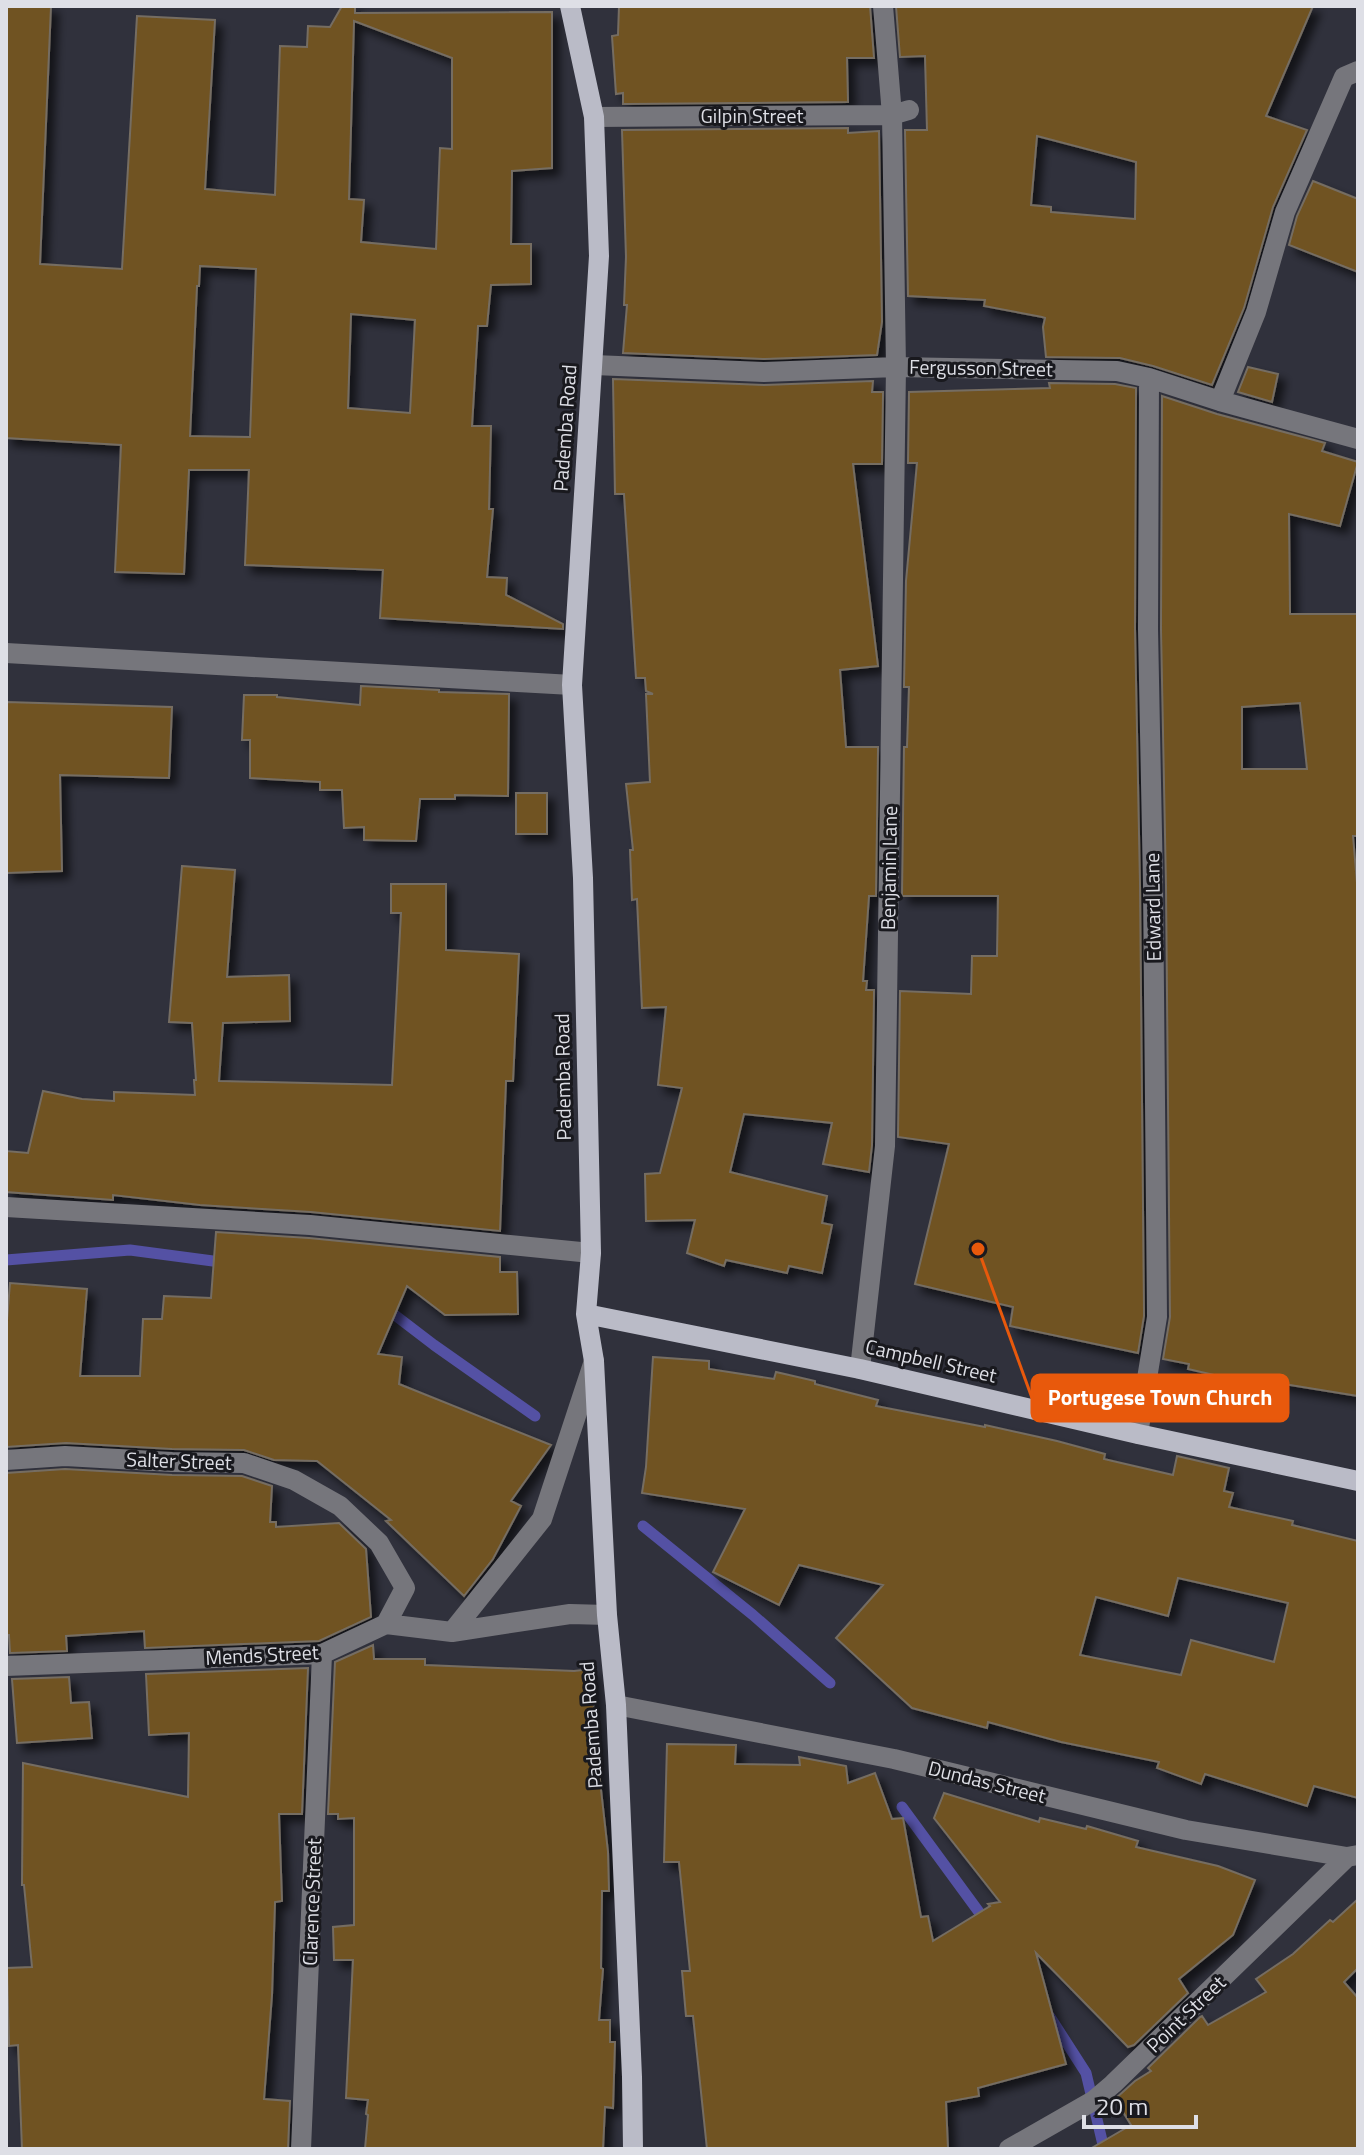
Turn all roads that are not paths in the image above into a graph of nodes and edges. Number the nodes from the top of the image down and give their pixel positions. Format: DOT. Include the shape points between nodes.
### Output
graph roads {
  1 [pos="570,6"];
  2 [pos="883,6"];
  3 [pos="1358,71"];
  4 [pos="901,112"];
  5 [pos="594,117"];
  6 [pos="594,365"];
  7 [pos="896,367"];
  8 [pos="1149,378"];
  9 [pos="1220,401"];
  10 [pos="1358,439"];
  11 [pos="6,653"];
  12 [pos="572,685"];
  13 [pos="6,1207"];
  14 [pos="591,1253"];
  15 [pos="586,1314"];
  16 [pos="594,1361"];
  17 [pos="860,1369"];
  18 [pos="1138,1434"];
  19 [pos="6,1460"];
  20 [pos="1358,1481"];
  21 [pos="607,1615"];
  22 [pos="386,1624"];
  23 [pos="452,1632"];
  24 [pos="322,1654"];
  25 [pos="6,1666"];
  26 [pos="616,1705"];
  27 [pos="1352,1856"];
  28 [pos="301,2149"];
  29 [pos="633,2149"];
  30 [pos="1009,2149"];
  1 -- 5 [label="main road, Pademba Road"];
  2 -- 4 [label="street, Benjamin Lane"];
  3 -- 9 [label="street" via="1344,77 1285,212 1256,312"];
  4 -- 5 [label="street, Gilpin Street"];
  4 -- 7 [label="street, Benjamin Lane"];
  5 -- 6 [label="main road, Pademba Road" via="599,256"];
  6 -- 7 [label="street, Fergusson Street" via="764,372"];
  6 -- 12 [label="main road, Pademba Road"];
  7 -- 8 [label="street, Fergusson Street" via="1117,371"];
  7 -- 17 [label="street, Benjamin Lane" via="885,1146"];
  8 -- 9 [label="street, Fergusson Street"];
  8 -- 18 [label="street, Edward Lane" via="1157,1317"];
  9 -- 10 [label="street, Fergusson Street"];
  11 -- 12 [label="street"];
  12 -- 14 [label="main road, Pademba Road" via="583,878"];
  13 -- 14 [label="street" via="310,1225"];
  14 -- 15 [label="main road, Pademba Road"];
  15 -- 16 [label="main road, Pademba Road"];
  15 -- 17 [label="main road, Campbell Street"];
  16 -- 21 [label="main road, Pademba Road"];
  16 -- 23 [label="street" via="542,1519"];
  17 -- 18 [label="main road, Campbell Street"];
  18 -- 20 [label="main road, Campbell Street"];
  19 -- 22 [label="street, Salter Street" via="65,1456 244,1463 294,1480 340,1506 379,1543 405,1588"];
  21 -- 23 [label="street" via="570,1614"];
  21 -- 26 [label="main road, Pademba Road"];
  22 -- 23 [label="street"];
  22 -- 24 [label="street, Mends Street"];
  24 -- 25 [label="street, Mends Street"];
  24 -- 28 [label="street, Clarence Street"];
  26 -- 27 [label="street, Dundas Street" via="894,1759 1186,1830"];
  26 -- 29 [label="main road, Pademba Road"];
  27 -- 30 [label="street, Point Street" via="1113,2084"];
}
